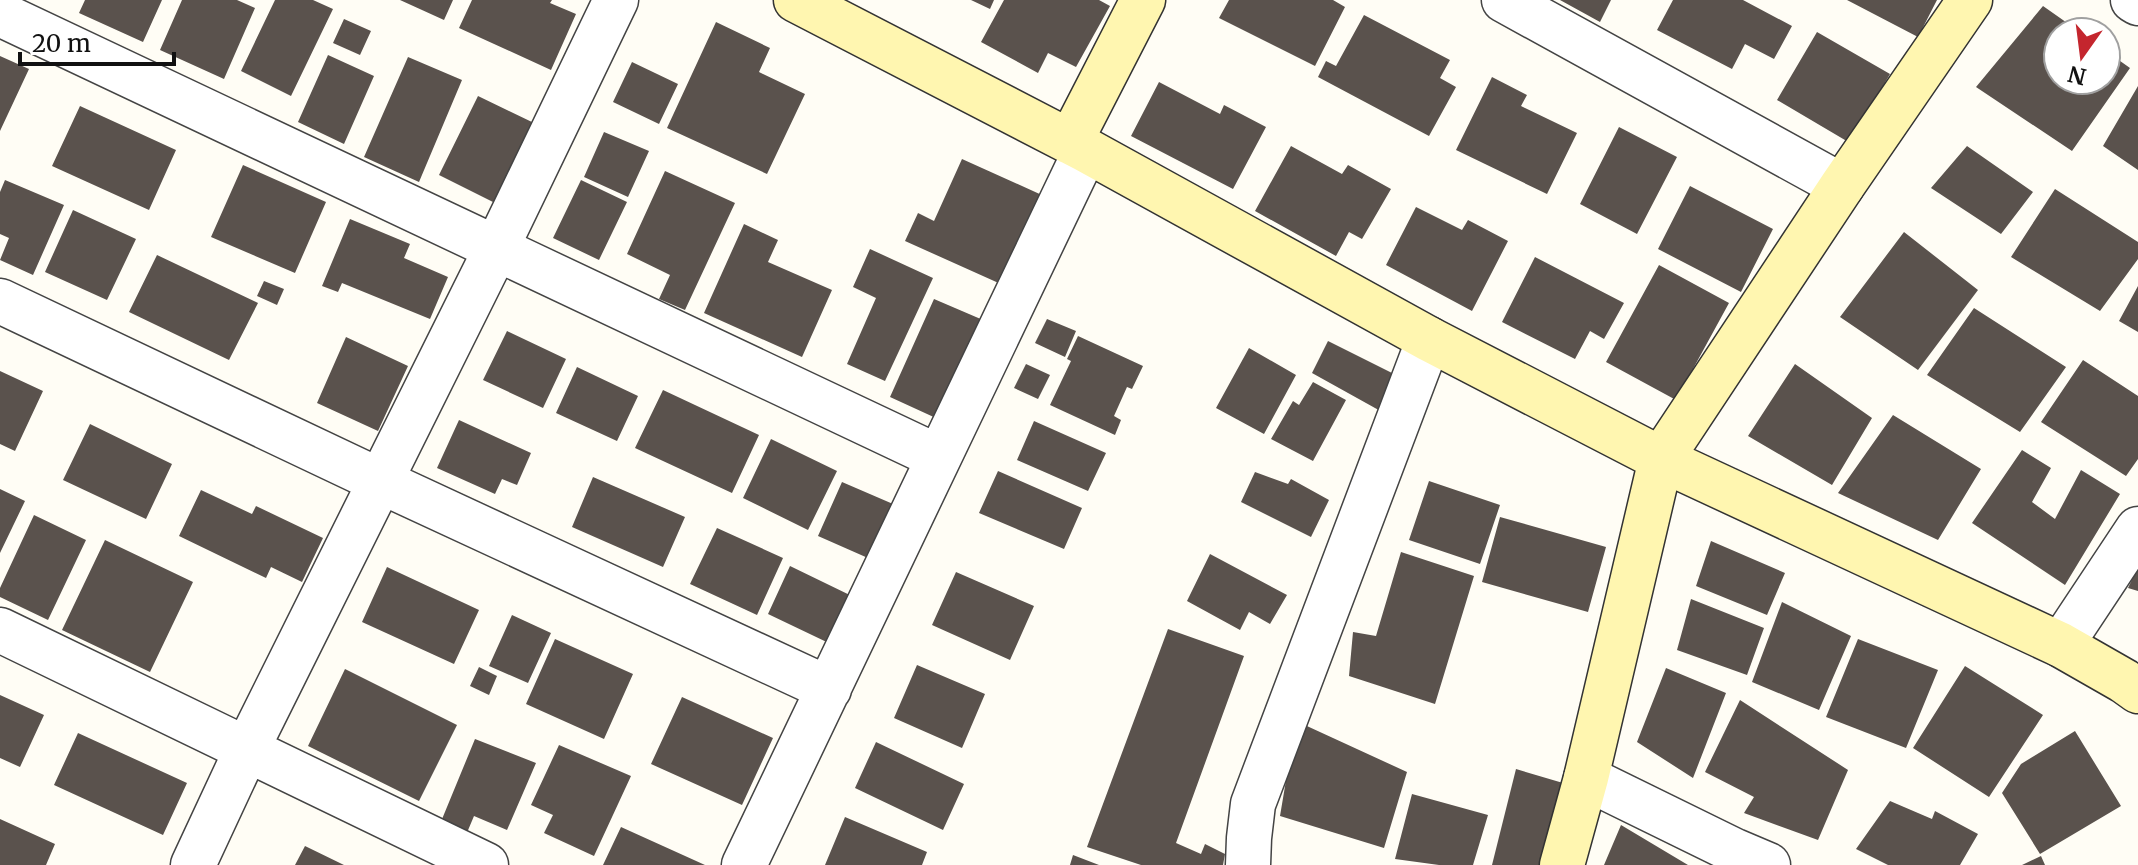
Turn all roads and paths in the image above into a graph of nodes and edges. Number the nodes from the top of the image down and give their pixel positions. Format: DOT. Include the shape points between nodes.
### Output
graph roads {
  1 [pos="616,0"];
  2 [pos="796,0"];
  3 [pos="1143,0"];
  4 [pos="1504,0"];
  5 [pos="1970,0"];
  6 [pos="2133,0"];
  7 [pos="2138,3"];
  8 [pos="0,14"];
  9 [pos="1078,146"];
  10 [pos="1842,186"];
  11 [pos="496,249"];
  12 [pos="0,301"];
  13 [pos="1429,339"];
  14 [pos="938,457"];
  15 [pos="1661,459"];
  16 [pos="380,481"];
  17 [pos="2138,529"];
  18 [pos="0,630"];
  19 [pos="2061,645"];
  20 [pos="829,689"];
  21 [pos="2138,691"];
  22 [pos="247,749"];
  23 [pos="1586,778"];
  24 [pos="193,865"];
  25 [pos="486,865"];
  26 [pos="744,865"];
  27 [pos="1248,865"];
  28 [pos="1562,865"];
  29 [pos="1768,865"];
  1 -- 11 [label="street"];
  2 -- 9 [label="street"];
  3 -- 9 [label="street"];
  4 -- 10 [label="street"];
  5 -- 10 [label="street"];
  6 -- 7 [label="street"];
  8 -- 11 [label="street"];
  9 -- 13 [label="street"];
  9 -- 14 [label="street"];
  10 -- 15 [label="street"];
  11 -- 14 [label="street"];
  11 -- 16 [label="street"];
  12 -- 16 [label="street"];
  13 -- 15 [label="street"];
  13 -- 27 [label="street" via="1253,804"];
  14 -- 20 [label="street"];
  15 -- 19 [label="street"];
  15 -- 23 [label="street"];
  16 -- 20 [label="street"];
  16 -- 22 [label="street"];
  17 -- 19 [label="street"];
  18 -- 22 [label="street"];
  19 -- 21 [label="street"];
  20 -- 26 [label="street"];
  22 -- 24 [label="street"];
  22 -- 25 [label="street"];
  23 -- 28 [label="street"];
  23 -- 29 [label="street"];
}
